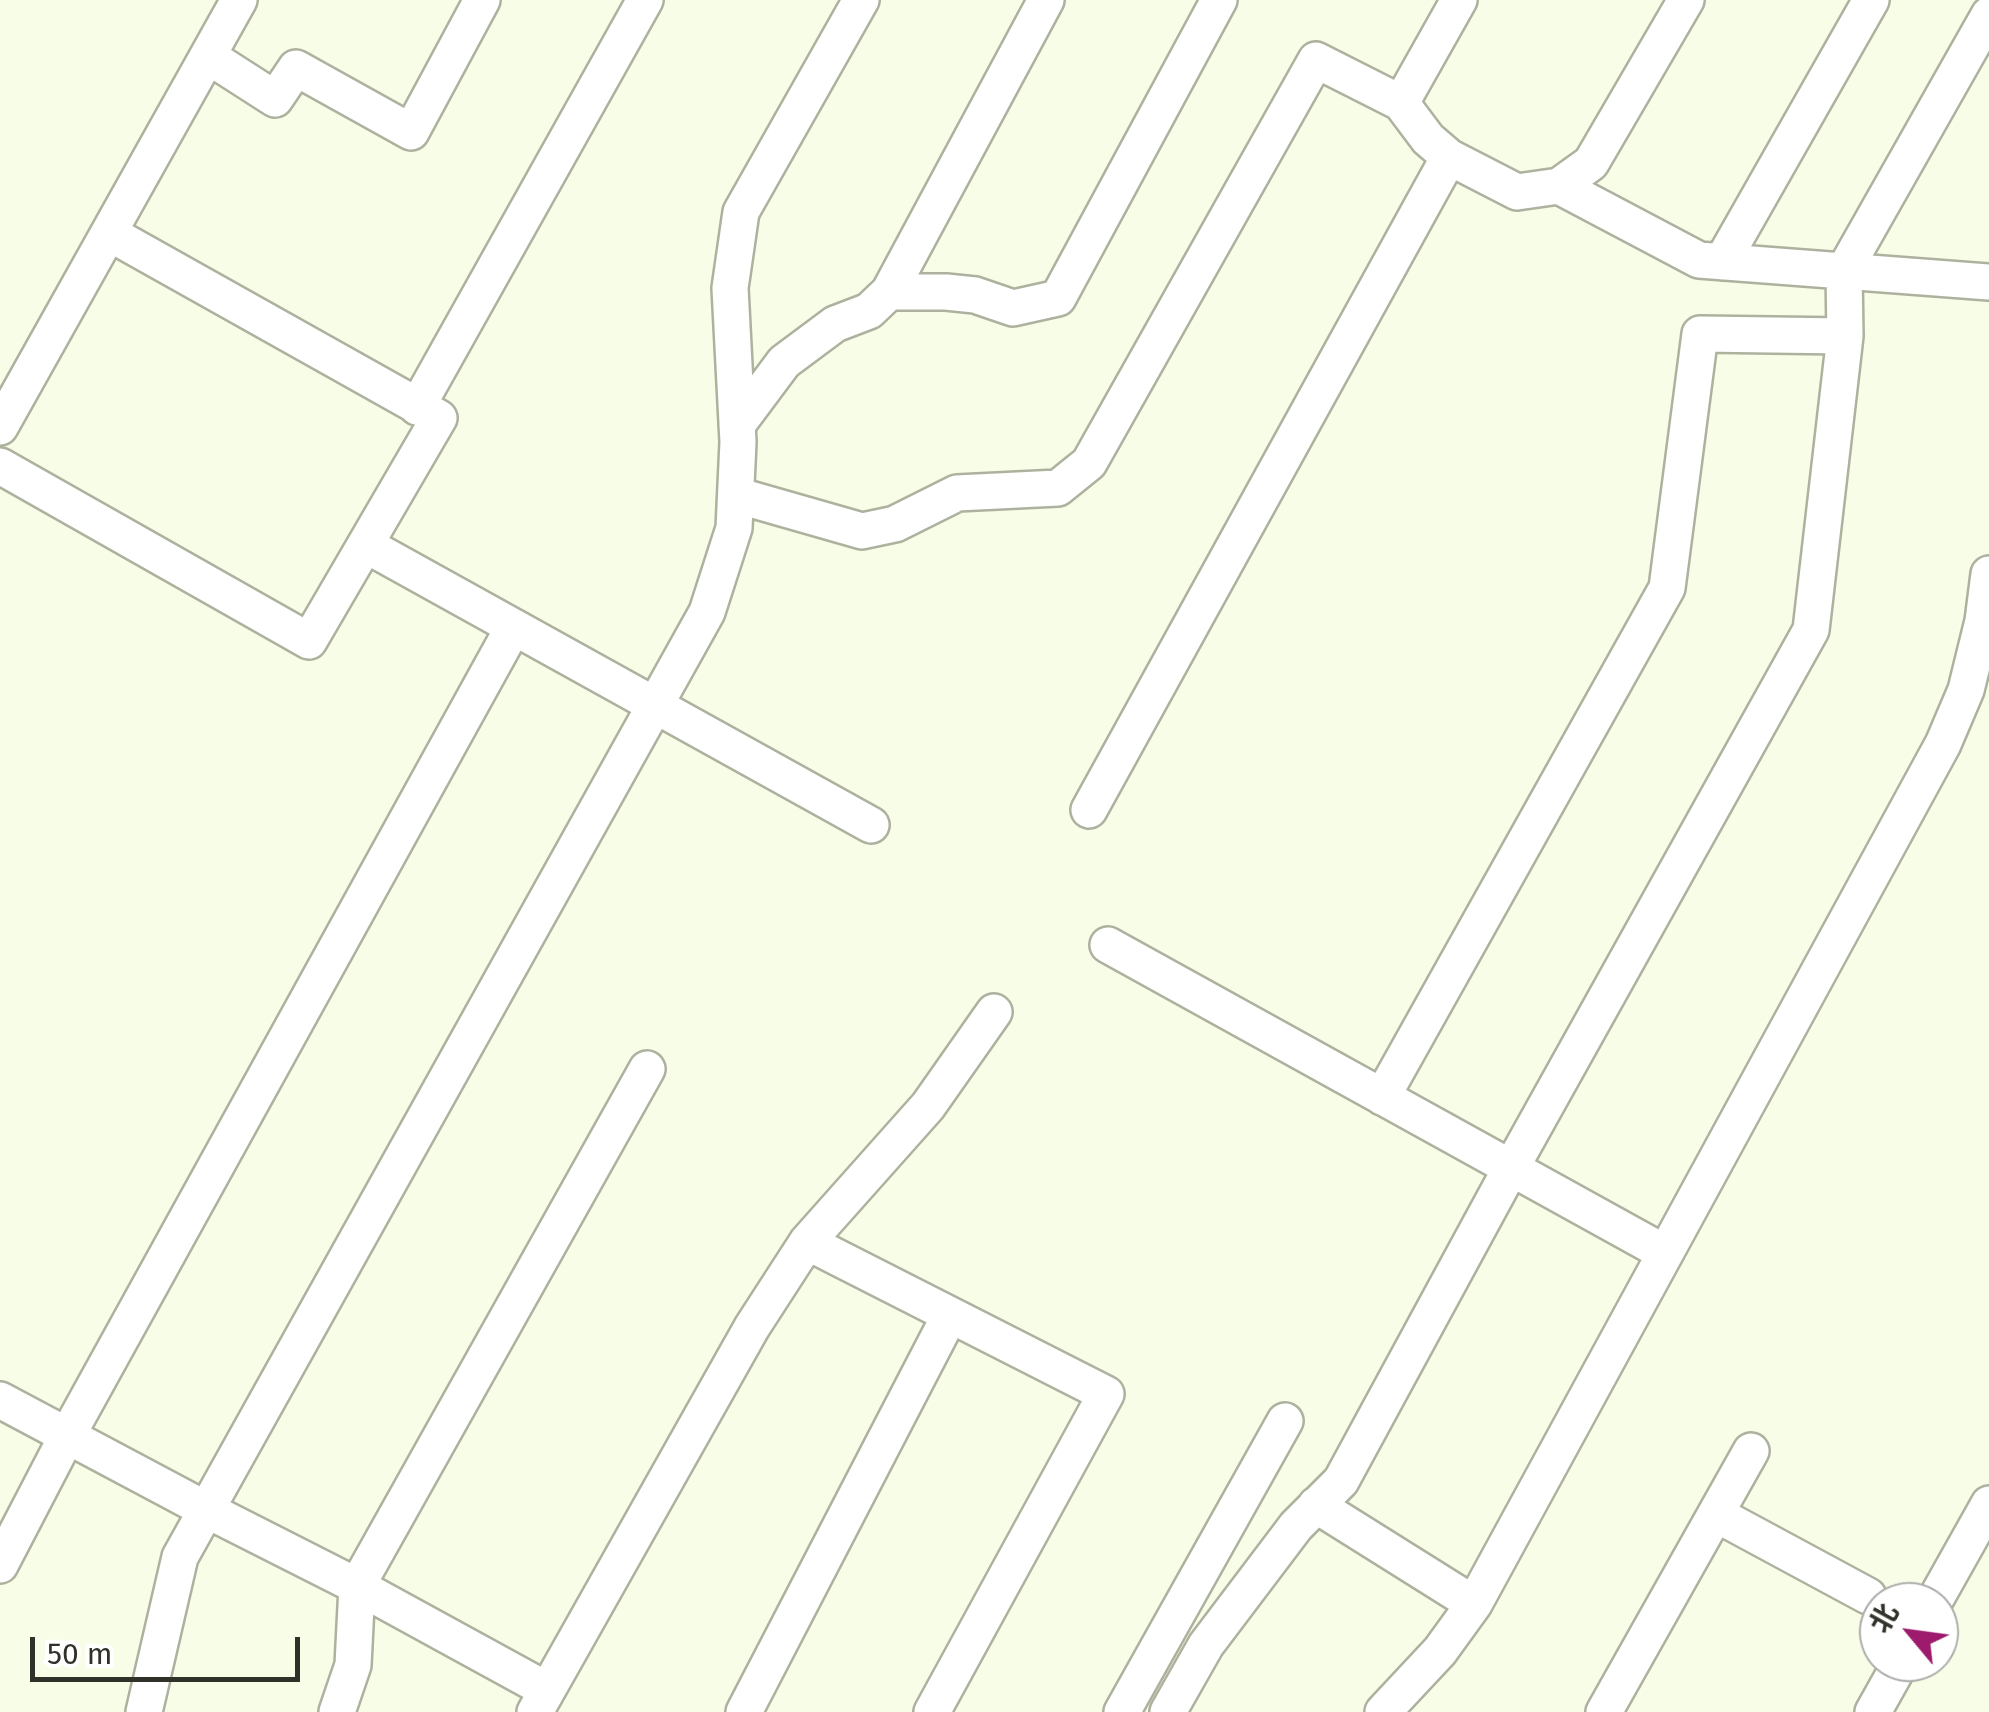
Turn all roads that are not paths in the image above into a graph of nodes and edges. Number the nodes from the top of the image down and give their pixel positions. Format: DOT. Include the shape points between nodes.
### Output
graph roads {
  1 [pos="240,0"];
  2 [pos="482,0"];
  3 [pos="645,0"];
  4 [pos="861,0"];
  5 [pos="1046,0"];
  6 [pos="1219,0"];
  7 [pos="1459,0"];
  8 [pos="1686,0"];
  9 [pos="1871,0"];
  10 [pos="1989,15"];
  11 [pos="208,56"];
  12 [pos="1402,103"];
  13 [pos="1449,157"];
  14 [pos="1559,186"];
  15 [pos="108,233"];
  16 [pos="1722,262"];
  17 [pos="1844,271"];
  18 [pos="1989,282"];
  19 [pos="889,292"];
  20 [pos="1844,336"];
  21 [pos="10,389"];
  22 [pos="417,406"];
  23 [pos="737,426"];
  24 [pos="0,427"];
  25 [pos="0,466"];
  26 [pos="736,495"];
  27 [pos="366,545"];
  28 [pos="1989,574"];
  29 [pos="514,628"];
  30 [pos="1978,697"];
  31 [pos="654,706"];
  32 [pos="1089,810"];
  33 [pos="871,825"];
  34 [pos="1108,945"];
  35 [pos="994,1012"];
  36 [pos="647,1068"];
  37 [pos="1382,1097"];
  38 [pos="1510,1168"];
  39 [pos="807,1242"];
  40 [pos="1665,1254"];
  41 [pos="950,1315"];
  42 [pos="0,1400"];
  43 [pos="1286,1421"];
  44 [pos="67,1436"];
  45 [pos="1751,1451"];
  46 [pos="1989,1504"];
  47 [pos="1316,1506"];
  48 [pos="205,1510"];
  49 [pos="1716,1514"];
  50 [pos="0,1565"];
  51 [pos="1945,1582"];
  52 [pos="357,1586"];
  53 [pos="1859,1591"];
  54 [pos="1474,1604"];
  55 [pos="1889,1682"];
  56 [pos="541,1701"];
  57 [pos="144,1712"];
  58 [pos="337,1712"];
  59 [pos="744,1712"];
  60 [pos="932,1712"];
  61 [pos="1122,1712"];
  62 [pos="1168,1712"];
  63 [pos="1383,1712"];
  64 [pos="1604,1712"];
  65 [pos="1873,1712"];
  1 -- 11 [label="street"];
  2 -- 11 [label="street" via="411,132 296,68 275,99"];
  3 -- 22 [label="street"];
  4 -- 23 [label="street" via="741,212 730,288"];
  5 -- 19 [label="street"];
  6 -- 19 [label="street" via="1058,298 1014,308 976,295"];
  7 -- 12 [label="street"];
  8 -- 14 [label="street" via="1592,163"];
  9 -- 16 [label="street"];
  10 -- 17 [label="street"];
  11 -- 15 [label="street"];
  12 -- 13 [label="street"];
  12 -- 26 [label="street" via="1316,60 1089,463 1058,488 957,493 895,524 862,531"];
  13 -- 14 [label="street" via="1517,192"];
  13 -- 32 [label="street"];
  14 -- 16 [label="street" via="1698,260"];
  15 -- 21 [label="street"];
  15 -- 22 [label="street"];
  16 -- 17 [label="street"];
  17 -- 18 [label="street"];
  17 -- 20 [label="street"];
  19 -- 23 [label="street" via="784,362"];
  20 -- 37 [label="street" via="1700,334 1667,588"];
  20 -- 38 [label="street" via="1811,630"];
  21 -- 24 [label="street"];
  22 -- 27 [label="street" via="439,418"];
  23 -- 26 [label="street"];
  25 -- 27 [label="street" via="309,641"];
  26 -- 31 [label="street" via="734,528 706,612"];
  27 -- 29 [label="street"];
  28 -- 30 [label="street"];
  29 -- 31 [label="street"];
  29 -- 44 [label="street"];
  30 -- 40 [label="street" via="1943,744"];
  31 -- 33 [label="street"];
  31 -- 48 [label="street"];
  34 -- 37 [label="street"];
  35 -- 39 [label="street" via="928,1106"];
  36 -- 52 [label="street"];
  37 -- 38 [label="street"];
  38 -- 40 [label="street"];
  38 -- 47 [label="street" via="1341,1481"];
  39 -- 41 [label="street"];
  39 -- 56 [label="street"];
  40 -- 54 [label="street"];
  41 -- 59 [label="street"];
  41 -- 60 [label="street" via="1106,1394"];
  42 -- 44 [label="street"];
  43 -- 61 [label="street"];
  44 -- 48 [label="street"];
  44 -- 50 [label="street"];
  45 -- 49 [label="street"];
  46 -- 51 [label="street"];
  47 -- 54 [label="street"];
  47 -- 62 [label="street" via="1206,1644"];
  48 -- 52 [label="street"];
  48 -- 57 [label="street" via="180,1556"];
  49 -- 53 [label="street"];
  49 -- 64 [label="street"];
  52 -- 56 [label="street"];
  52 -- 58 [label="street" via="353,1665"];
  54 -- 63 [label="street"];
  55 -- 65 [label="street"];
}
